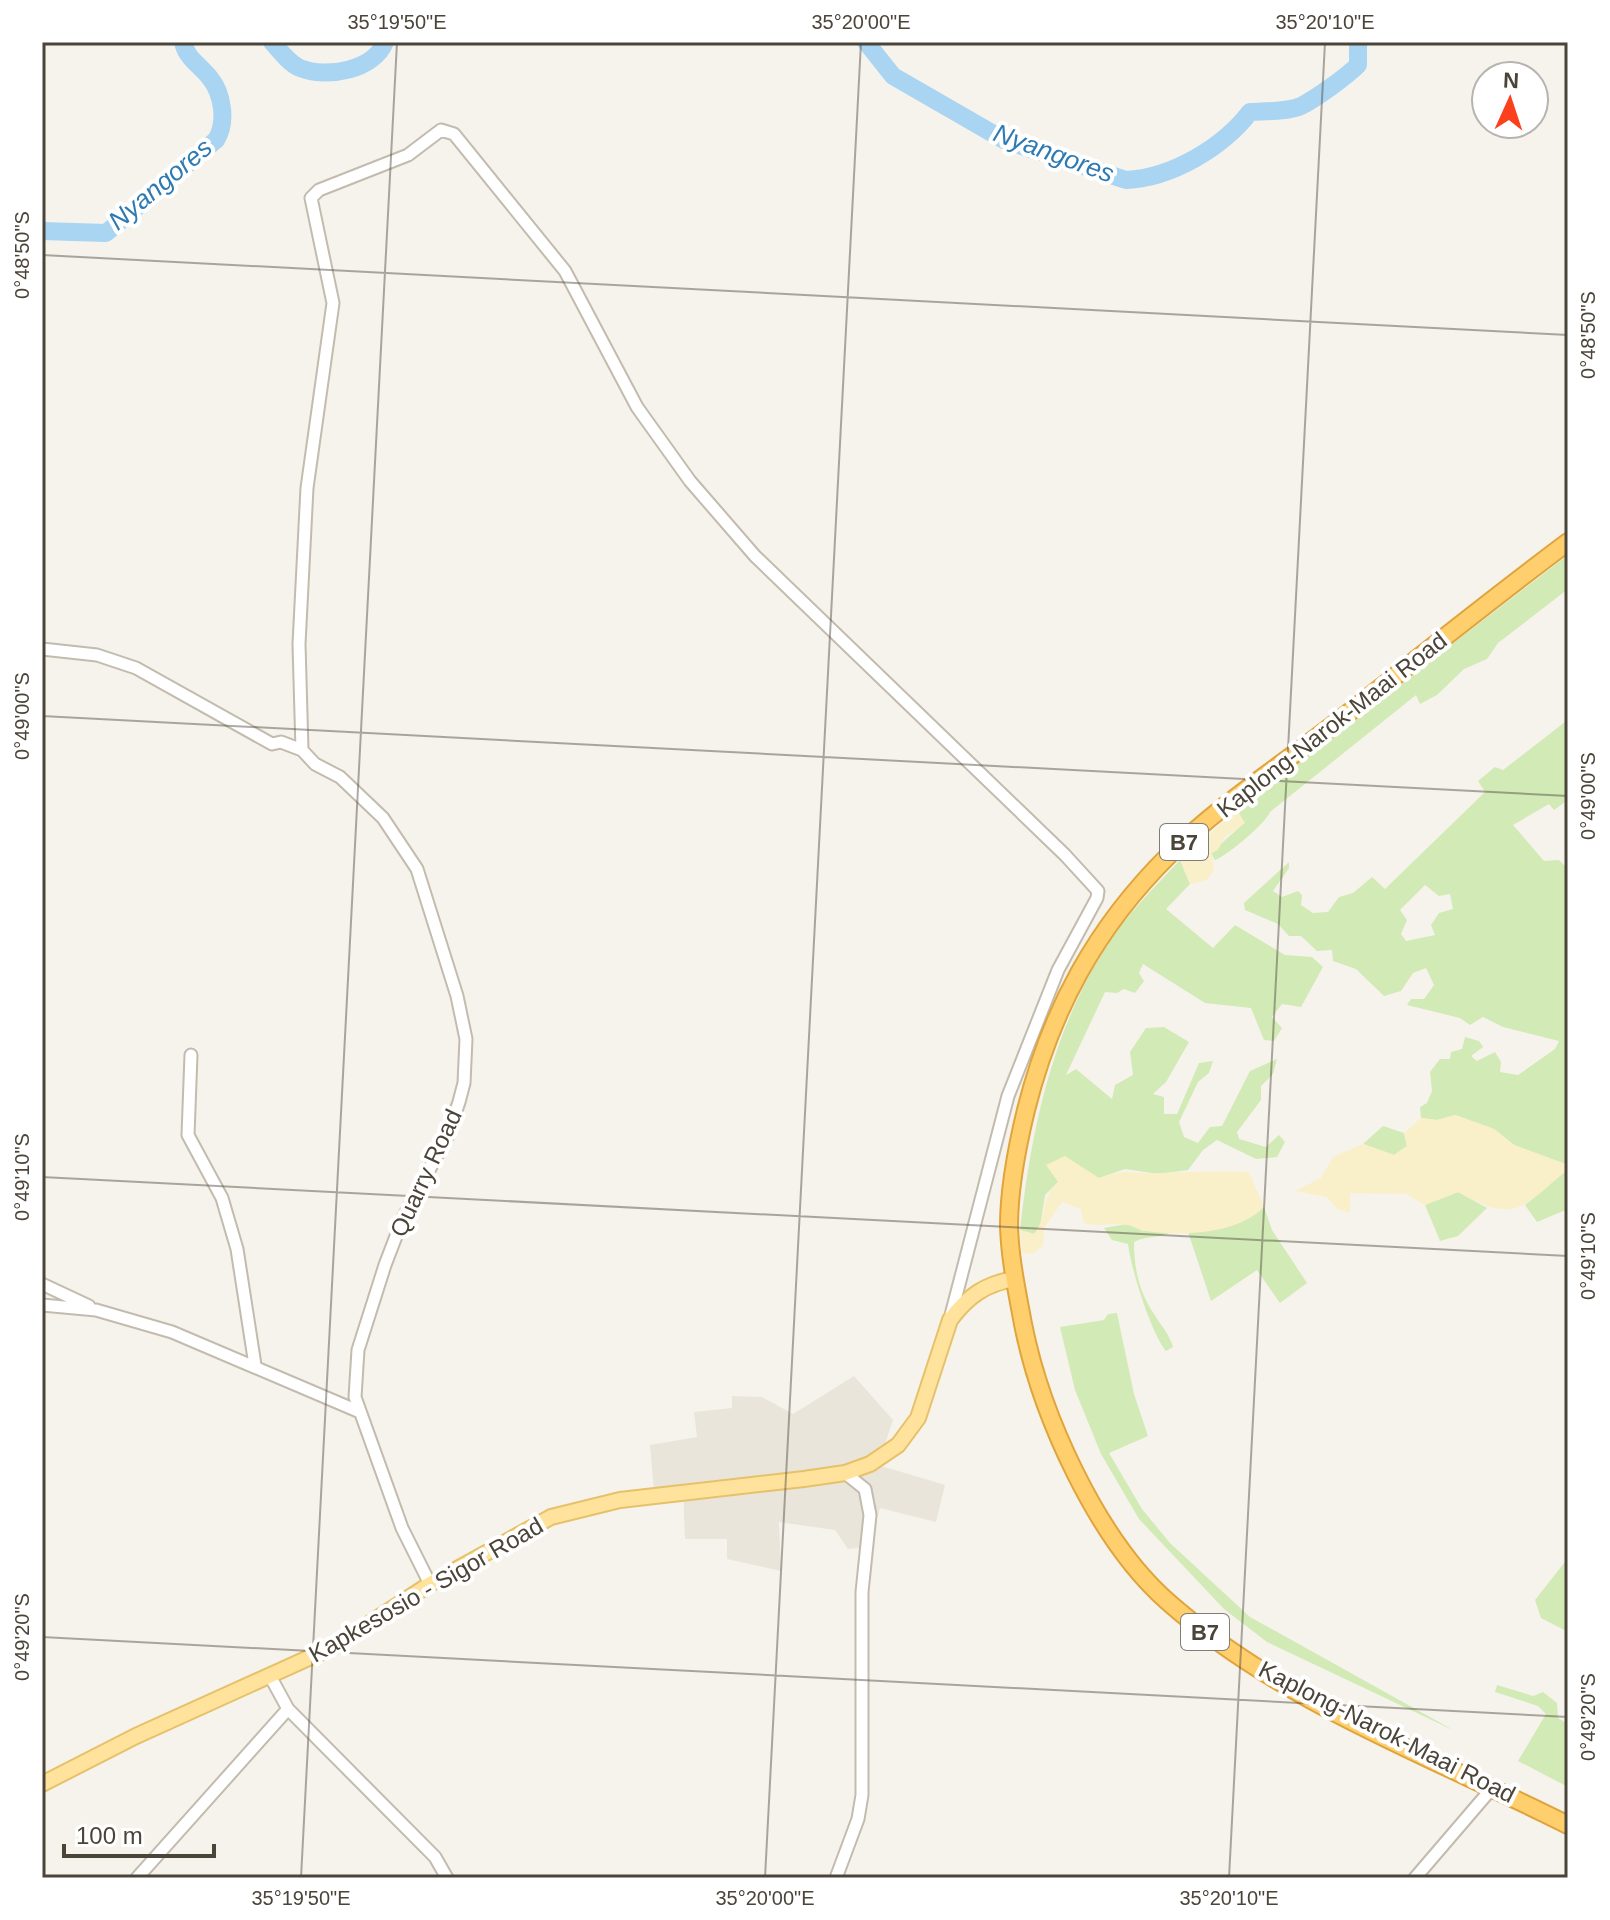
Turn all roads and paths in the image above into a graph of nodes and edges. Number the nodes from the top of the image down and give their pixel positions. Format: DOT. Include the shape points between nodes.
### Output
graph roads {
  1 [pos="1568,542"];
  2 [pos="42,649"];
  3 [pos="302,750"];
  4 [pos="191,1055"];
  5 [pos="1014,1279"];
  6 [pos="42,1284"];
  7 [pos="42,1305"];
  8 [pos="96,1310"];
  9 [pos="950,1320"];
  10 [pos="255,1365"];
  11 [pos="360,1412"];
  12 [pos="845,1473"];
  13 [pos="430,1584"];
  14 [pos="270,1676"];
  15 [pos="288,1709"];
  16 [pos="42,1784"];
  17 [pos="1493,1787"];
  18 [pos="1568,1825"];
  19 [pos="137,1878"];
  20 [pos="447,1878"];
  21 [pos="836,1878"];
  22 [pos="1415,1878"];
  1 -- 5 [label="highway, Kaplong-Narok-Maai Road / B7" via="1200,828 1134,892 1100,936 1047,1037 1021,1130 1010,1202"];
  2 -- 3 [label="street" via="97,655 136,668 272,744"];
  3 -- 9 [label="street" via="299,644 307,488 333,303 311,198 319,190 408,155 446,130 565,271 637,407 690,481 755,556 1098,891 1038,1015 1008,1096"];
  3 -- 11 [label="street, Quarry Road" via="383,818 417,869 466,1039 464,1083 452,1123 403,1218 358,1350 354,1388"];
  4 -- 10 [label="street" via="188,1135 222,1198 233,1235"];
  5 -- 9 [label="main road, Kapkesosio - Sigor Road" via="976,1291"];
  5 -- 17 [label="highway, Kaplong-Narok-Maai Road / B7" via="1028,1350 1051,1421 1086,1493 1150,1586 1230,1650 1314,1700"];
  6 -- 8 [label="street"];
  7 -- 8 [label="street"];
  8 -- 10 [label="street"];
  9 -- 12 [label="main road, Kapkesosio - Sigor Road" via="912,1427 886,1455"];
  10 -- 11 [label="street"];
  11 -- 13 [label="street, Quarry Road" via="402,1528"];
  12 -- 13 [label="main road, Kapkesosio - Sigor Road" via="592,1506 551,1517"];
  12 -- 21 [label="street" via="865,1489 870,1515 862,1592 862,1795"];
  13 -- 14 [label="main road, Kapkesosio - Sigor Road" via="335,1646"];
  14 -- 15 [label="street"];
  14 -- 16 [label="main road, Kapkesosio - Sigor Road"];
  15 -- 19 [label="street"];
  15 -- 20 [label="street" via="435,1857"];
  17 -- 18 [label="highway, Kaplong-Narok-Maai Road / B7"];
  17 -- 22 [label="street"];
}
